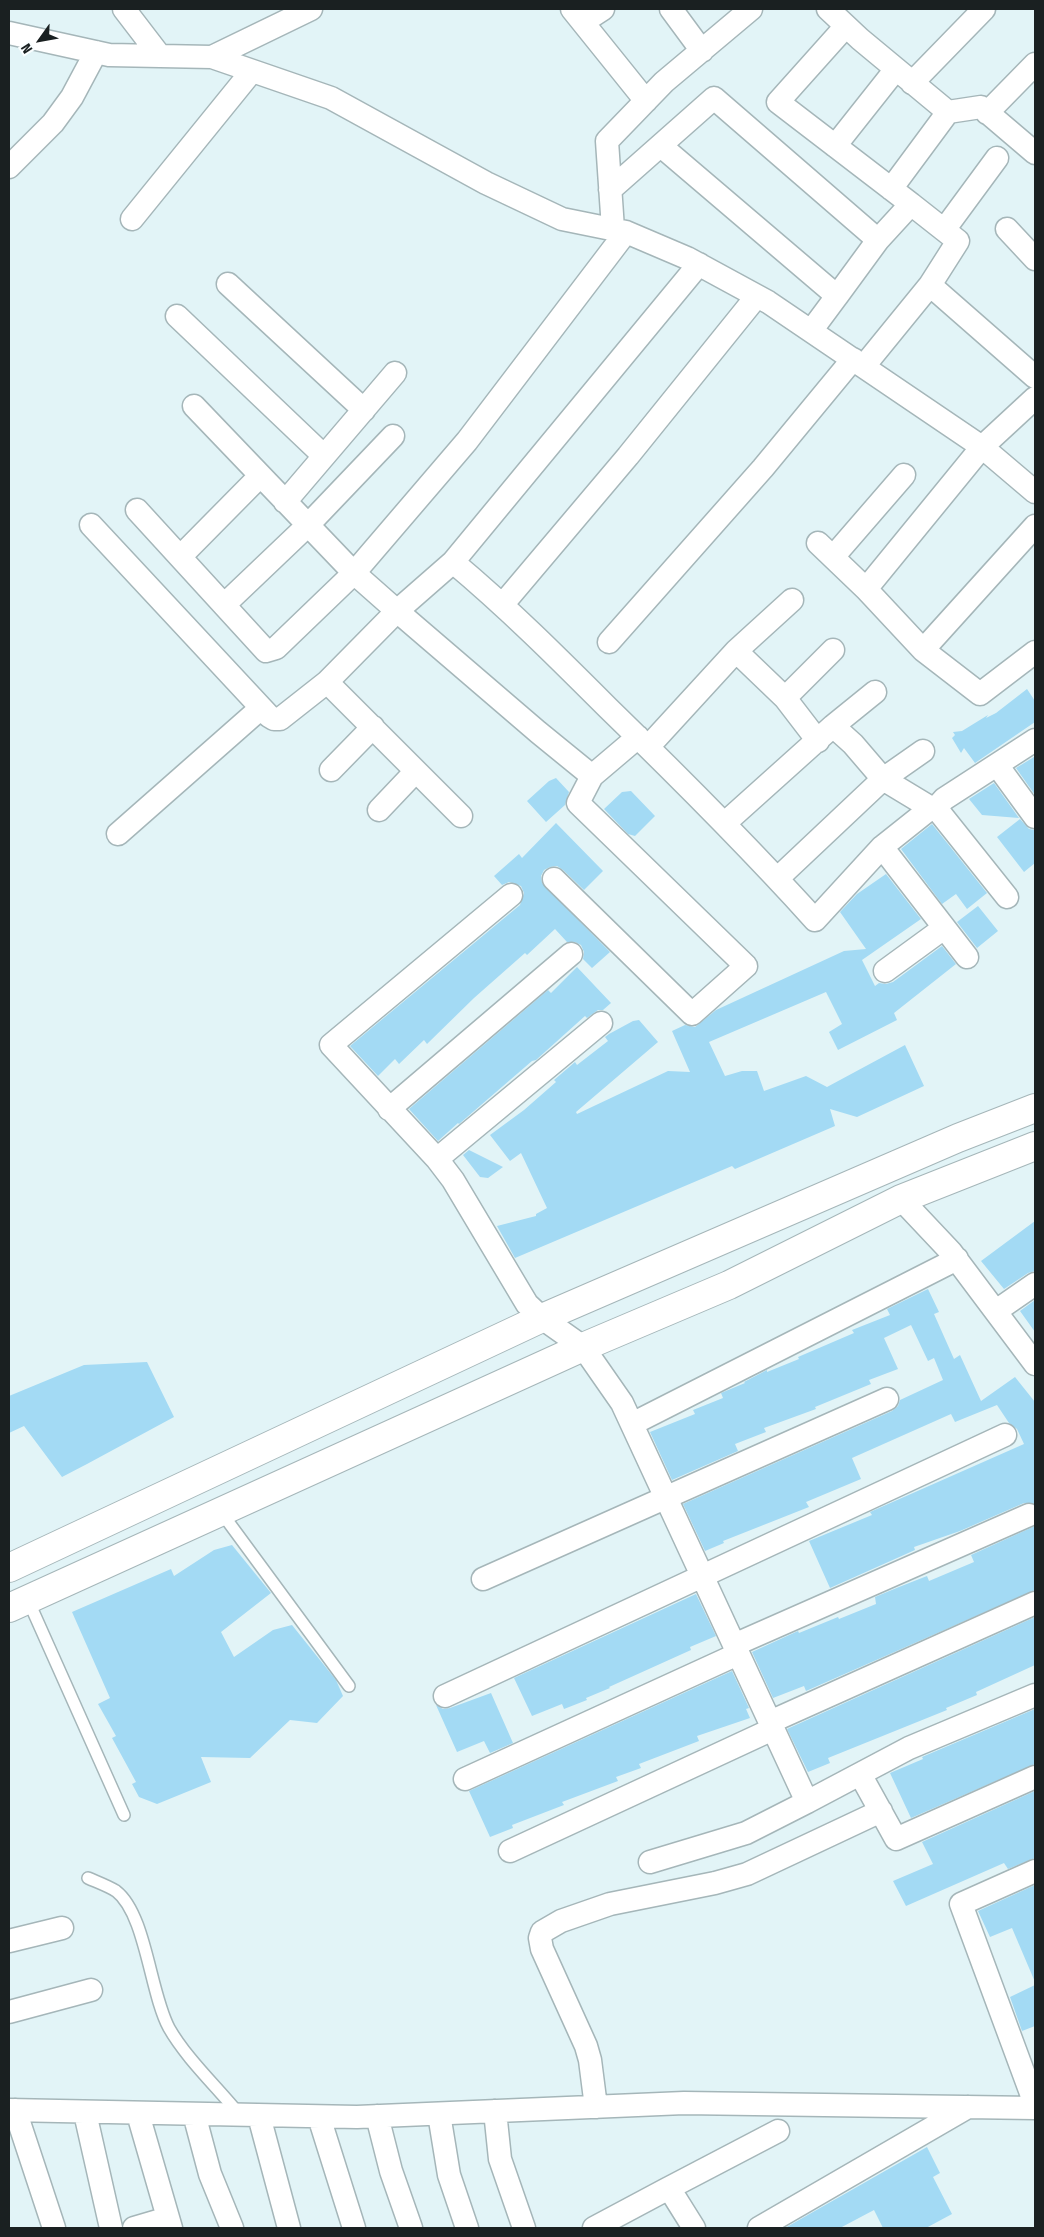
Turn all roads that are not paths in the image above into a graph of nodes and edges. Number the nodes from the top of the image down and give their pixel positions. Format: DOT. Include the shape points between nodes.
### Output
graph roads {
  1 [pos="124,9"];
  2 [pos="311,9"];
  3 [pos="603,9"];
  4 [pos="671,9"];
  5 [pos="751,9"];
  6 [pos="828,9"];
  7 [pos="984,9"];
  8 [pos="578,16"];
  9 [pos="846,26"];
  10 [pos="13,40"];
  11 [pos="702,50"];
  12 [pos="96,52"];
  13 [pos="160,56"];
  14 [pos="212,57"];
  15 [pos="1035,64"];
  16 [pos="252,71"];
  17 [pos="904,76"];
  18 [pos="646,100"];
  19 [pos="948,112"];
  20 [pos="987,113"];
  21 [pos="661,146"];
  22 [pos="835,146"];
  23 [pos="1035,153"];
  24 [pos="997,158"];
  25 [pos="9,167"];
  26 [pos="891,188"];
  27 [pos="610,190"];
  28 [pos="911,204"];
  29 [pos="132,219"];
  30 [pos="1007,229"];
  31 [pos="619,230"];
  32 [pos="944,230"];
  33 [pos="878,240"];
  34 [pos="1035,259"];
  35 [pos="699,264"];
  36 [pos="228,284"];
  37 [pos="930,285"];
  38 [pos="758,296"];
  39 [pos="837,296"];
  40 [pos="177,316"];
  41 [pos="812,331"];
  42 [pos="858,363"];
  43 [pos="395,373"];
  44 [pos="1035,377"];
  45 [pos="1035,398"];
  46 [pos="194,406"];
  47 [pos="364,410"];
  48 [pos="392,436"];
  49 [pos="982,447"];
  50 [pos="324,456"];
  51 [pos="904,475"];
  52 [pos="260,476"];
  53 [pos="1035,492"];
  54 [pos="285,502"];
  55 [pos="137,510"];
  56 [pos="90,525"];
  57 [pos="308,526"];
  58 [pos="1035,526"];
  59 [pos="181,556"];
  60 [pos="453,562"];
  61 [pos="354,574"];
  62 [pos="866,589"];
  63 [pos="792,600"];
  64 [pos="503,604"];
  65 [pos="224,605"];
  66 [pos="397,611"];
  67 [pos="610,642"];
  68 [pos="833,650"];
  69 [pos="922,650"];
  70 [pos="736,651"];
  71 [pos="1035,652"];
  72 [pos="327,682"];
  73 [pos="875,692"];
  74 [pos="785,698"];
  75 [pos="261,708"];
  76 [pos="373,727"];
  77 [pos="826,733"];
  78 [pos="1035,740"];
  79 [pos="643,742"];
  80 [pos="923,751"];
  81 [pos="997,765"];
  82 [pos="331,770"];
  83 [pos="416,771"];
  84 [pos="592,776"];
  85 [pos="883,779"];
  86 [pos="933,808"];
  87 [pos="379,810"];
  88 [pos="461,816"];
  89 [pos="1035,817"];
  90 [pos="725,823"];
  91 [pos="118,834"];
  92 [pos="882,847"];
  93 [pos="778,878"];
  94 [pos="554,879"];
  95 [pos="511,895"];
  96 [pos="1007,897"];
  97 [pos="944,928"];
  98 [pos="571,954"];
  99 [pos="967,957"];
  100 [pos="885,971"];
  101 [pos="601,1023"];
  102 [pos="1035,1108"];
  103 [pos="389,1109"];
  104 [pos="1035,1146"];
  105 [pos="437,1159"];
  106 [pos="901,1199"];
  107 [pos="956,1259"];
  108 [pos="1035,1284"];
  109 [pos="996,1311"];
  110 [pos="542,1318"];
  111 [pos="583,1347"];
  112 [pos="1035,1364"];
  113 [pos="887,1399"];
  114 [pos="632,1424"];
  115 [pos="1005,1434"];
  116 [pos="666,1499"];
  117 [pos="221,1512"];
  118 [pos="1029,1515"];
  119 [pos="9,1568"];
  120 [pos="702,1575"];
  121 [pos="483,1579"];
  122 [pos="1035,1603"];
  123 [pos="18,1604"];
  124 [pos="736,1649"];
  125 [pos="349,1686"];
  126 [pos="1035,1695"];
  127 [pos="445,1696"];
  128 [pos="772,1726"];
  129 [pos="860,1774"];
  130 [pos="1035,1777"];
  131 [pos="465,1779"];
  132 [pos="808,1802"];
  133 [pos="880,1811"];
  134 [pos="124,1815"];
  135 [pos="510,1851"];
  136 [pos="650,1862"];
  137 [pos="1035,1871"];
  138 [pos="88,1878"];
  139 [pos="62,1928"];
  140 [pos="9,1941"];
  141 [pos="91,1990"];
  142 [pos="9,2012"];
  143 [pos="1035,2104"];
  144 [pos="596,2107"];
  145 [pos="968,2107"];
  146 [pos="1035,2108"];
  147 [pos="12,2110"];
  148 [pos="495,2111"];
  149 [pos="85,2112"];
  150 [pos="138,2114"];
  151 [pos="194,2114"];
  152 [pos="439,2114"];
  153 [pos="250,2116"];
  154 [pos="319,2116"];
  155 [pos="377,2116"];
  156 [pos="778,2131"];
  157 [pos="669,2188"];
  158 [pos="170,2223"];
  159 [pos="281,2226"];
  160 [pos="54,2228"];
  161 [pos="112,2228"];
  162 [pos="134,2228"];
  163 [pos="232,2228"];
  164 [pos="354,2228"];
  165 [pos="411,2228"];
  166 [pos="467,2228"];
  167 [pos="524,2228"];
  168 [pos="594,2228"];
  169 [pos="694,2228"];
  170 [pos="759,2228"];
  1 -- 13 [label="street"];
  2 -- 14 [label="street"];
  3 -- 8 [label="street"];
  4 -- 11 [label="street"];
  5 -- 11 [label="street"];
  6 -- 9 [label="street"];
  7 -- 17 [label="street"];
  8 -- 18 [label="street"];
  9 -- 17 [label="street"];
  9 -- 22 [label="street" via="778,102"];
  10 -- 12 [label="street"];
  11 -- 18 [label="street"];
  12 -- 13 [label="street"];
  12 -- 25 [label="street" via="63,110"];
  13 -- 14 [label="street"];
  14 -- 16 [label="street"];
  15 -- 20 [label="street"];
  16 -- 29 [label="street"];
  16 -- 31 [label="street" via="331,98 562,219"];
  17 -- 19 [label="street"];
  17 -- 22 [label="street"];
  18 -- 27 [label="street" via="607,140"];
  19 -- 20 [label="street" via="981,107"];
  19 -- 26 [label="street"];
  20 -- 23 [label="street"];
  21 -- 27 [label="street"];
  21 -- 33 [label="street" via="714,98"];
  21 -- 39 [label="street"];
  22 -- 26 [label="street"];
  24 -- 32 [label="street"];
  26 -- 28 [label="street"];
  27 -- 31 [label="street"];
  28 -- 32 [label="street"];
  28 -- 33 [label="street"];
  30 -- 34 [label="street"];
  31 -- 35 [label="street"];
  31 -- 61 [label="street" via="480,425"];
  32 -- 37 [label="street" via="958,240"];
  33 -- 39 [label="street"];
  35 -- 38 [label="street"];
  35 -- 60 [label="street"];
  36 -- 47 [label="street"];
  37 -- 42 [label="street"];
  37 -- 44 [label="street"];
  38 -- 41 [label="street"];
  38 -- 64 [label="street"];
  39 -- 41 [label="street"];
  40 -- 50 [label="street"];
  41 -- 42 [label="street"];
  42 -- 49 [label="street"];
  42 -- 67 [label="street"];
  43 -- 47 [label="street"];
  45 -- 49 [label="street"];
  46 -- 52 [label="street"];
  47 -- 50 [label="street"];
  48 -- 57 [label="street"];
  49 -- 53 [label="street"];
  49 -- 62 [label="street"];
  50 -- 54 [label="street"];
  51 -- 62 [label="street" via="825,550"];
  52 -- 54 [label="street"];
  52 -- 59 [label="street"];
  54 -- 57 [label="street"];
  55 -- 59 [label="street"];
  56 -- 75 [label="street"];
  57 -- 61 [label="street"];
  57 -- 65 [label="street"];
  58 -- 69 [label="street"];
  59 -- 65 [label="street"];
  60 -- 64 [label="street"];
  60 -- 66 [label="street"];
  61 -- 65 [label="street" via="271,651 266,651"];
  61 -- 66 [label="street"];
  62 -- 69 [label="street"];
  63 -- 70 [label="street"];
  64 -- 79 [label="street"];
  66 -- 72 [label="street"];
  66 -- 84 [label="street"];
  68 -- 74 [label="street"];
  69 -- 71 [label="street" via="980,694"];
  70 -- 74 [label="street"];
  70 -- 79 [label="street"];
  72 -- 75 [label="street" via="280,719 274,719"];
  72 -- 76 [label="street"];
  73 -- 77 [label="street"];
  74 -- 77 [label="street"];
  75 -- 91 [label="street"];
  76 -- 82 [label="street"];
  76 -- 83 [label="street"];
  77 -- 85 [label="street" via="853,744"];
  77 -- 90 [label="street"];
  78 -- 81 [label="street"];
  79 -- 84 [label="street"];
  79 -- 90 [label="street"];
  80 -- 85 [label="street"];
  81 -- 86 [label="street"];
  81 -- 89 [label="street"];
  83 -- 87 [label="street"];
  83 -- 88 [label="street"];
  84 -- 94 [label="street" via="578,803 746,966 692,1014"];
  85 -- 86 [label="street"];
  85 -- 93 [label="street"];
  86 -- 92 [label="street"];
  86 -- 96 [label="street"];
  90 -- 93 [label="street"];
  92 -- 93 [label="street" via="815,920"];
  92 -- 97 [label="street"];
  95 -- 103 [label="street" via="332,1045"];
  97 -- 99 [label="street"];
  97 -- 100 [label="street"];
  98 -- 103 [label="street"];
  101 -- 105 [label="street"];
  102 -- 110 [label="street" via="958,1138"];
  103 -- 105 [label="street"];
  104 -- 106 [label="street"];
  105 -- 110 [label="street" via="453,1180 527,1304"];
  106 -- 107 [label="street"];
  106 -- 111 [label="street" via="729,1285"];
  107 -- 109 [label="street"];
  107 -- 114 [label="street"];
  108 -- 109 [label="street"];
  109 -- 112 [label="street"];
  110 -- 111 [label="street"];
  110 -- 119 [label="street"];
  111 -- 114 [label="street" via="622,1403"];
  111 -- 117 [label="street"];
  113 -- 116 [label="street"];
  114 -- 116 [label="street"];
  115 -- 120 [label="street"];
  116 -- 120 [label="street"];
  116 -- 121 [label="street"];
  117 -- 123 [label="street"];
  117 -- 125 [label="lane"];
  118 -- 124 [label="street"];
  120 -- 124 [label="street"];
  120 -- 127 [label="street"];
  122 -- 128 [label="street"];
  123 -- 134 [label="lane"];
  124 -- 128 [label="street"];
  124 -- 131 [label="street"];
  126 -- 129 [label="street" via="909,1748"];
  128 -- 132 [label="street"];
  128 -- 135 [label="street"];
  129 -- 132 [label="street"];
  129 -- 133 [label="street"];
  130 -- 133 [label="street" via="896,1839"];
  132 -- 136 [label="street" via="746,1832"];
  133 -- 144 [label="street" via="747,1874 623,1900 562,1921 542,1932 542,1949 586,2046"];
  137 -- 143 [label="street" via="961,1904"];
  138 -- 153 [label="lane" via="116,1891 126,1902 136,1921 160,2010 170,2030"];
  139 -- 140 [label="street"];
  141 -- 142 [label="street"];
  144 -- 145 [label="street" via="684,2103"];
  144 -- 148 [label="street"];
  145 -- 146 [label="street"];
  145 -- 170 [label="street"];
  147 -- 149 [label="street"];
  147 -- 160 [label="street"];
  148 -- 152 [label="street"];
  148 -- 167 [label="street" via="500,2159"];
  149 -- 150 [label="street"];
  149 -- 161 [label="street"];
  150 -- 151 [label="street"];
  150 -- 158 [label="street"];
  151 -- 153 [label="street"];
  151 -- 163 [label="street" via="210,2174"];
  152 -- 155 [label="street"];
  152 -- 166 [label="street" via="449,2175"];
  153 -- 154 [label="street"];
  153 -- 159 [label="street"];
  154 -- 155 [label="street"];
  154 -- 164 [label="street"];
  155 -- 165 [label="street" via="390,2170"];
  156 -- 157 [label="street"];
  157 -- 168 [label="street"];
  157 -- 169 [label="street"];
  158 -- 162 [label="street"];
}
